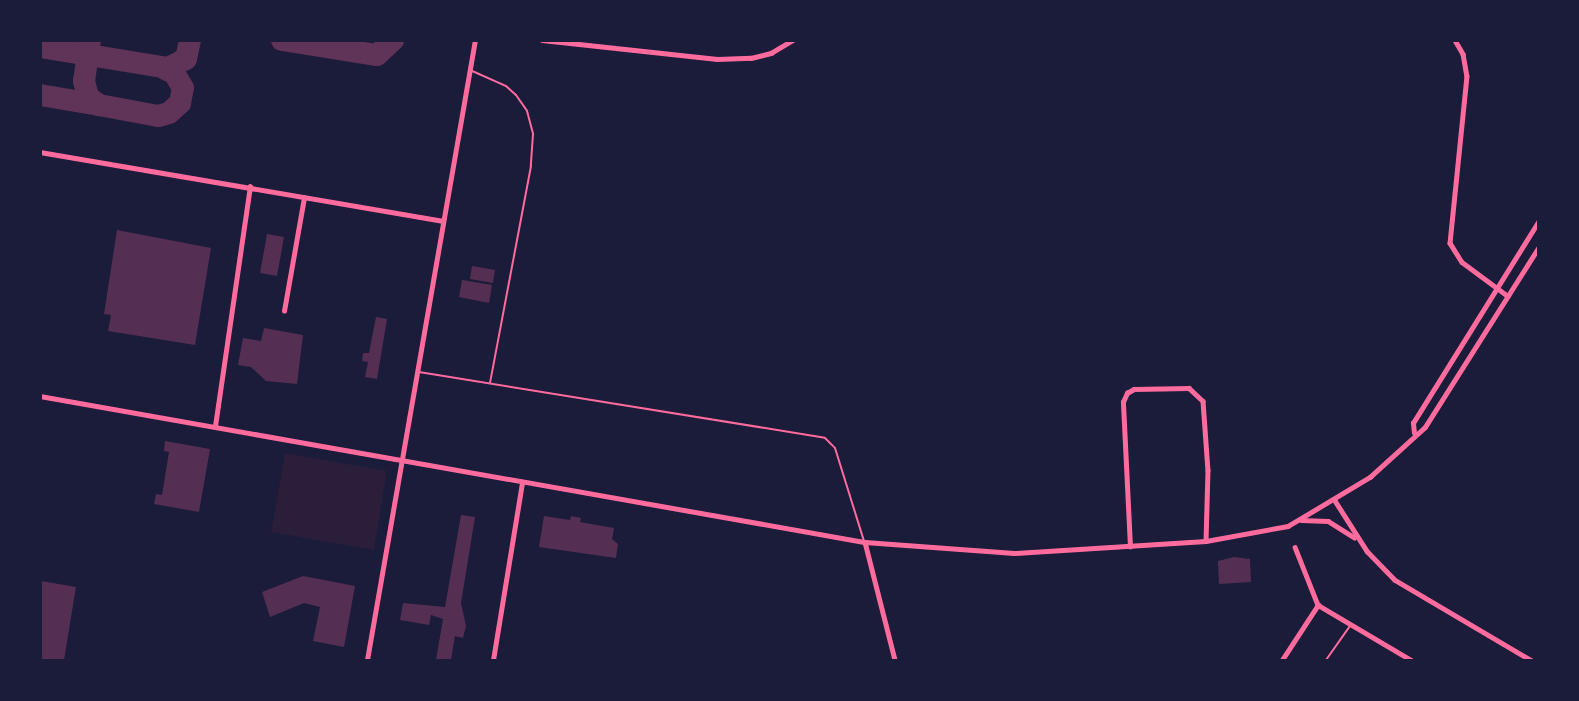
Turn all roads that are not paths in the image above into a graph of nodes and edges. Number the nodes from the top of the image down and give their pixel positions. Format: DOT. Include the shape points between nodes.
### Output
graph roads {
  1 [pos="475,40"];
  2 [pos="542,40"];
  3 [pos="793,40"];
  4 [pos="1455,40"];
  5 [pos="468,70"];
  6 [pos="40,152"];
  7 [pos="250,187"];
  8 [pos="304,198"];
  9 [pos="443,222"];
  10 [pos="1539,222"];
  11 [pos="1539,248"];
  12 [pos="1497,289"];
  13 [pos="1508,296"];
  14 [pos="284,311"];
  15 [pos="416,371"];
  16 [pos="490,384"];
  17 [pos="40,396"];
  18 [pos="215,426"];
  19 [pos="1414,433"];
  20 [pos="401,458"];
  21 [pos="522,482"];
  22 [pos="1334,499"];
  23 [pos="1298,520"];
  24 [pos="1359,540"];
  25 [pos="1206,541"];
  26 [pos="865,542"];
  27 [pos="1130,547"];
  28 [pos="1294,548"];
  29 [pos="1318,605"];
  30 [pos="1350,626"];
  31 [pos="367,660"];
  32 [pos="494,660"];
  33 [pos="896,660"];
  34 [pos="1282,660"];
  35 [pos="1326,660"];
  36 [pos="1411,660"];
  37 [pos="1532,660"];
  1 -- 5 [label="street"];
  2 -- 3 [label="street" via="717,60 771,53"];
  4 -- 12 [label="street" via="1463,54 1467,76 1450,243 1462,262"];
  5 -- 9 [label="street"];
  5 -- 16 [label="lane" via="506,86 516,95 527,111 533,134 531,166"];
  6 -- 7 [label="street"];
  7 -- 8 [label="street"];
  7 -- 18 [label="street"];
  8 -- 9 [label="street"];
  8 -- 14 [label="street"];
  9 -- 15 [label="street"];
  10 -- 12 [label="street"];
  11 -- 13 [label="street"];
  12 -- 13 [label="street"];
  12 -- 19 [label="street" via="1413,423"];
  13 -- 19 [label="street" via="1425,427"];
  15 -- 16 [label="lane"];
  15 -- 20 [label="street"];
  16 -- 26 [label="lane" via="825,438 835,448"];
  17 -- 18 [label="street"];
  18 -- 20 [label="street"];
  19 -- 22 [label="street" via="1370,477"];
  20 -- 21 [label="street"];
  20 -- 31 [label="street"];
  21 -- 26 [label="street"];
  21 -- 32 [label="street"];
  22 -- 23 [label="street"];
  22 -- 24 [label="street"];
  23 -- 24 [label="street" via="1328,521"];
  23 -- 25 [label="street" via="1252,536"];
  24 -- 37 [label="street" via="1395,580"];
  25 -- 27 [label="street"];
  25 -- 27 [label="street" via="1208,470 1203,401 1190,387 1134,389 1123,402"];
  26 -- 27 [label="street" via="1014,553"];
  26 -- 33 [label="street"];
  28 -- 29 [label="street"];
  29 -- 30 [label="street"];
  29 -- 34 [label="street"];
  30 -- 35 [label="lane"];
  30 -- 36 [label="street"];
}
